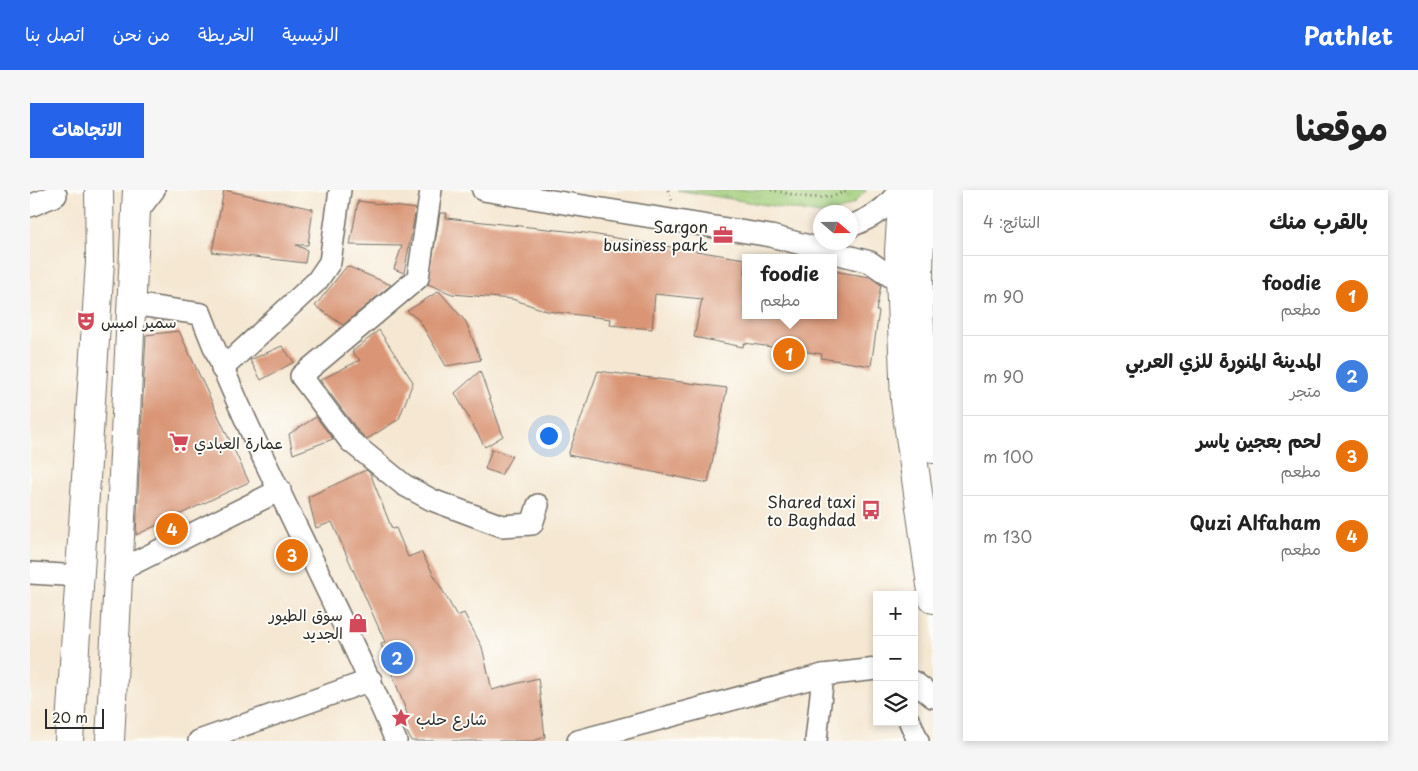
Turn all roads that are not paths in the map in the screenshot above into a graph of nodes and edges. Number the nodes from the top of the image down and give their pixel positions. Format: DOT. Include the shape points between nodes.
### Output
graph roads {
  1 [pos="99,190"];
  2 [pos="154,190"];
  3 [pos="340,190"];
  4 [pos="431,190"];
  5 [pos="483,190"];
  6 [pos="899,190"];
  7 [pos="903,190"];
  8 [pos="923,190"];
  9 [pos="931,190"];
  10 [pos="56,195"];
  11 [pos="933,196"];
  12 [pos="137,201"];
  13 [pos="30,206"];
  14 [pos="858,222"];
  15 [pos="813,234"];
  16 [pos="770,236"];
  17 [pos="900,283"];
  18 [pos="132,304"];
  19 [pos="222,369"];
  20 [pos="933,441"];
  21 [pos="280,490"];
  22 [pos="538,505"];
  23 [pos="120,570"];
  24 [pos="30,573"];
  25 [pos="80,576"];
  26 [pos="933,599"];
  27 [pos="873,672"];
  28 [pos="823,675"];
  29 [pos="371,680"];
  30 [pos="918,685"];
  31 [pos="933,697"];
  32 [pos="912,726"];
  33 [pos="69,741"];
  34 [pos="110,741"];
  35 [pos="199,741"];
  36 [pos="396,741"];
  37 [pos="578,741"];
  38 [pos="816,741"];
  39 [pos="918,741"];
  1 -- 25 [label="main road" via="100,262"];
  2 -- 12 [label="street"];
  3 -- 19 [label="street" via="330,262 317,281"];
  4 -- 22 [label="street" via="418,278 301,376 350,441 404,485 432,500 502,526 532,524"];
  5 -- 16 [label="street"];
  6 -- 14 [label="street" via="892,202"];
  7 -- 17 [label="main road"];
  8 -- 20 [label="main road" via="921,314"];
  9 -- 11 [label="street"];
  10 -- 13 [label="street"];
  12 -- 18 [label="main road"];
  15 -- 16 [label="street"];
  16 -- 17 [label="street" via="870,262"];
  17 -- 26 [label="main road" via="906,401"];
  18 -- 19 [label="street" via="201,314"];
  18 -- 23 [label="main road"];
  19 -- 21 [label="street"];
  21 -- 23 [label="street"];
  21 -- 29 [label="street"];
  23 -- 34 [label="main road"];
  24 -- 25 [label="street"];
  25 -- 33 [label="main road"];
  27 -- 28 [label="street"];
  28 -- 37 [label="street"];
  28 -- 38 [label="street"];
  29 -- 35 [label="street"];
  29 -- 36 [label="street"];
  30 -- 31 [label="street"];
  32 -- 39 [label="street"];
}
